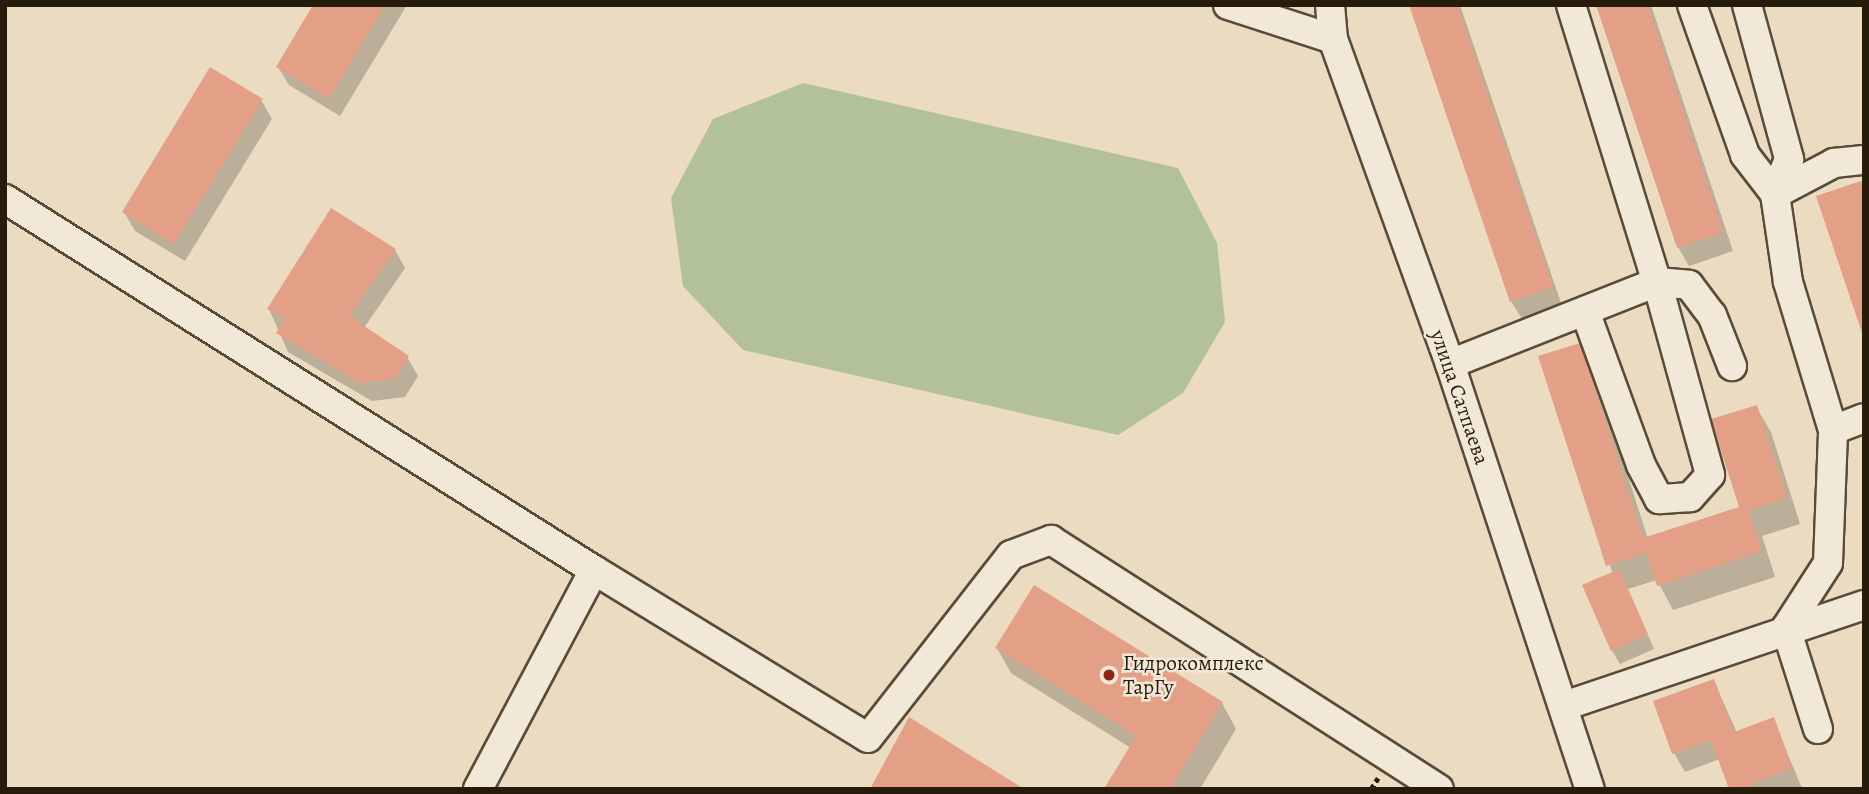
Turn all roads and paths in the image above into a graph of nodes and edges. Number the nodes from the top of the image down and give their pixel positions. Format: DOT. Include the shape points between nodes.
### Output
graph roads {
  1 [pos="1228,5"];
  2 [pos="1330,5"];
  3 [pos="1571,5"];
  4 [pos="1692,5"];
  5 [pos="1747,5"];
  6 [pos="1333,39"];
  7 [pos="1864,160"];
  8 [pos="1775,194"];
  9 [pos="5,199"];
  10 [pos="1657,282"];
  11 [pos="1585,311"];
  12 [pos="1450,364"];
  13 [pos="1732,366"];
  14 [pos="1864,418"];
  15 [pos="1833,430"];
  16 [pos="594,570"];
  17 [pos="1864,605"];
  18 [pos="1786,628"];
  19 [pos="1564,706"];
  20 [pos="1818,729"];
  21 [pos="478,789"];
  22 [pos="1439,789"];
  23 [pos="1590,789"];
  1 -- 6 [label="street"];
  2 -- 6 [label="street, улица Сатпаева"];
  3 -- 10 [label="street"];
  4 -- 8 [label="street" via="1745,155"];
  5 -- 8 [label="street" via="1789,159"];
  6 -- 12 [label="street, улица Сатпаева"];
  7 -- 8 [label="street" via="1834,163"];
  8 -- 15 [label="street" via="1788,282"];
  9 -- 16 [label="street"];
  10 -- 11 [label="street"];
  10 -- 11 [label="street" via="1710,475 1690,497 1659,499 1641,465"];
  10 -- 13 [label="street" via="1689,285 1712,316"];
  11 -- 12 [label="street"];
  12 -- 19 [label="street, улица Сатпаева"];
  14 -- 15 [label="street"];
  15 -- 18 [label="street" via="1828,563"];
  16 -- 21 [label="street"];
  16 -- 22 [label="street" via="868,738 1011,555 1051,540"];
  17 -- 18 [label="street"];
  18 -- 19 [label="street"];
  18 -- 20 [label="street"];
  19 -- 23 [label="street, улица Сатпаева"];
}
